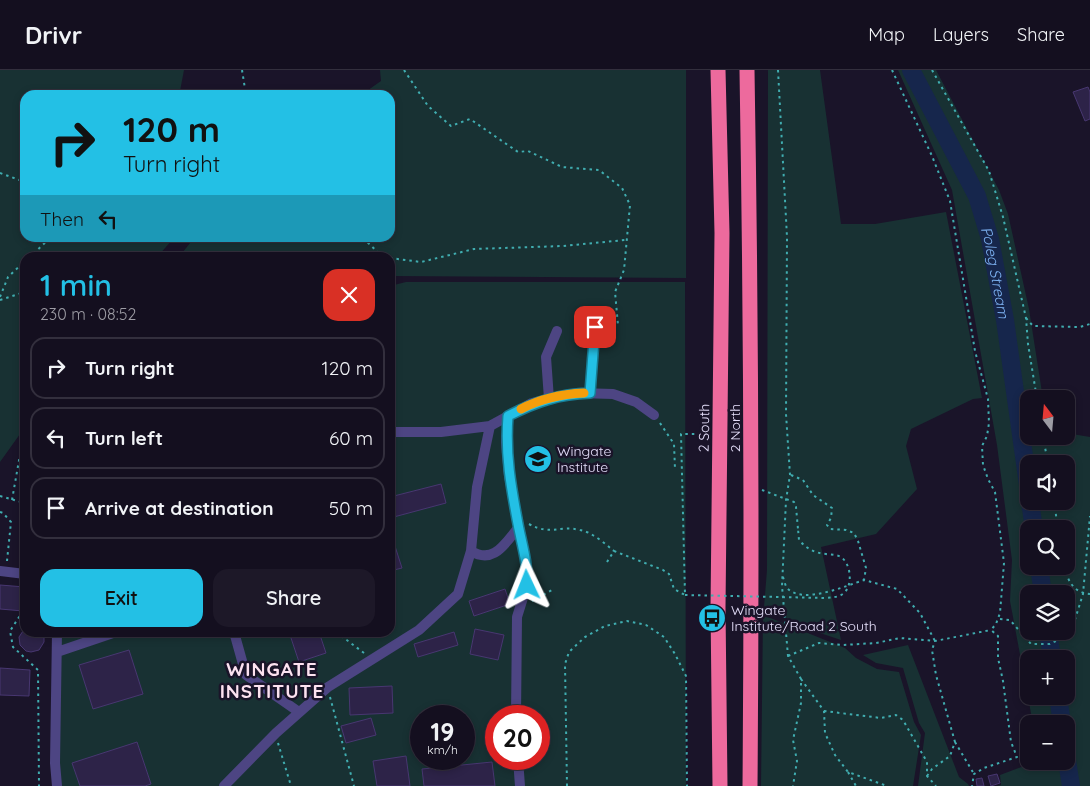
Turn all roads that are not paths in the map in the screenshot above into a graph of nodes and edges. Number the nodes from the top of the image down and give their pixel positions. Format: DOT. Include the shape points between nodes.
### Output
graph roads {
  1 [pos="718,70"];
  2 [pos="747,70"];
  3 [pos="595,327"];
  4 [pos="557,331"];
  5 [pos="590,393"];
  6 [pos="549,399"];
  7 [pos="654,415"];
  8 [pos="508,416"];
  9 [pos="490,426"];
  10 [pos="395,432"];
  11 [pos="519,527"];
  12 [pos="471,551"];
  13 [pos="3,571"];
  14 [pos="20,573"];
  15 [pos="57,637"];
  16 [pos="101,637"];
  17 [pos="235,637"];
  18 [pos="57,652"];
  19 [pos="516,705"];
  20 [pos="300,712"];
  21 [pos="519,770"];
  22 [pos="57,786"];
  23 [pos="224,786"];
  24 [pos="520,786"];
  25 [pos="720,786"];
  26 [pos="750,786"];
  1 -- 25 [label="highway, 2 South" via="722,233 718,608"];
  2 -- 26 [label="highway, 2 North"];
  3 -- 5 [label="street"];
  4 -- 6 [label="street" via="546,358"];
  5 -- 6 [label="street"];
  5 -- 7 [label="street" via="614,394 636,402"];
  6 -- 8 [label="street" via="532,403"];
  8 -- 9 [label="street"];
  8 -- 11 [label="street" via="509,476"];
  9 -- 10 [label="street" via="441,432"];
  9 -- 12 [label="street" via="477,487"];
  11 -- 12 [label="street" via="491,555 480,556"];
  11 -- 19 [label="street" via="528,572 517,617"];
  12 -- 20 [label="street" via="458,594 419,630 328,687"];
  13 -- 14 [label="street"];
  15 -- 18 [label="street"];
  16 -- 18 [label="street"];
  17 -- 20 [label="street" via="246,675"];
  18 -- 22 [label="street"];
  20 -- 23 [label="street"];
  21 -- 24 [label="street"];
}
